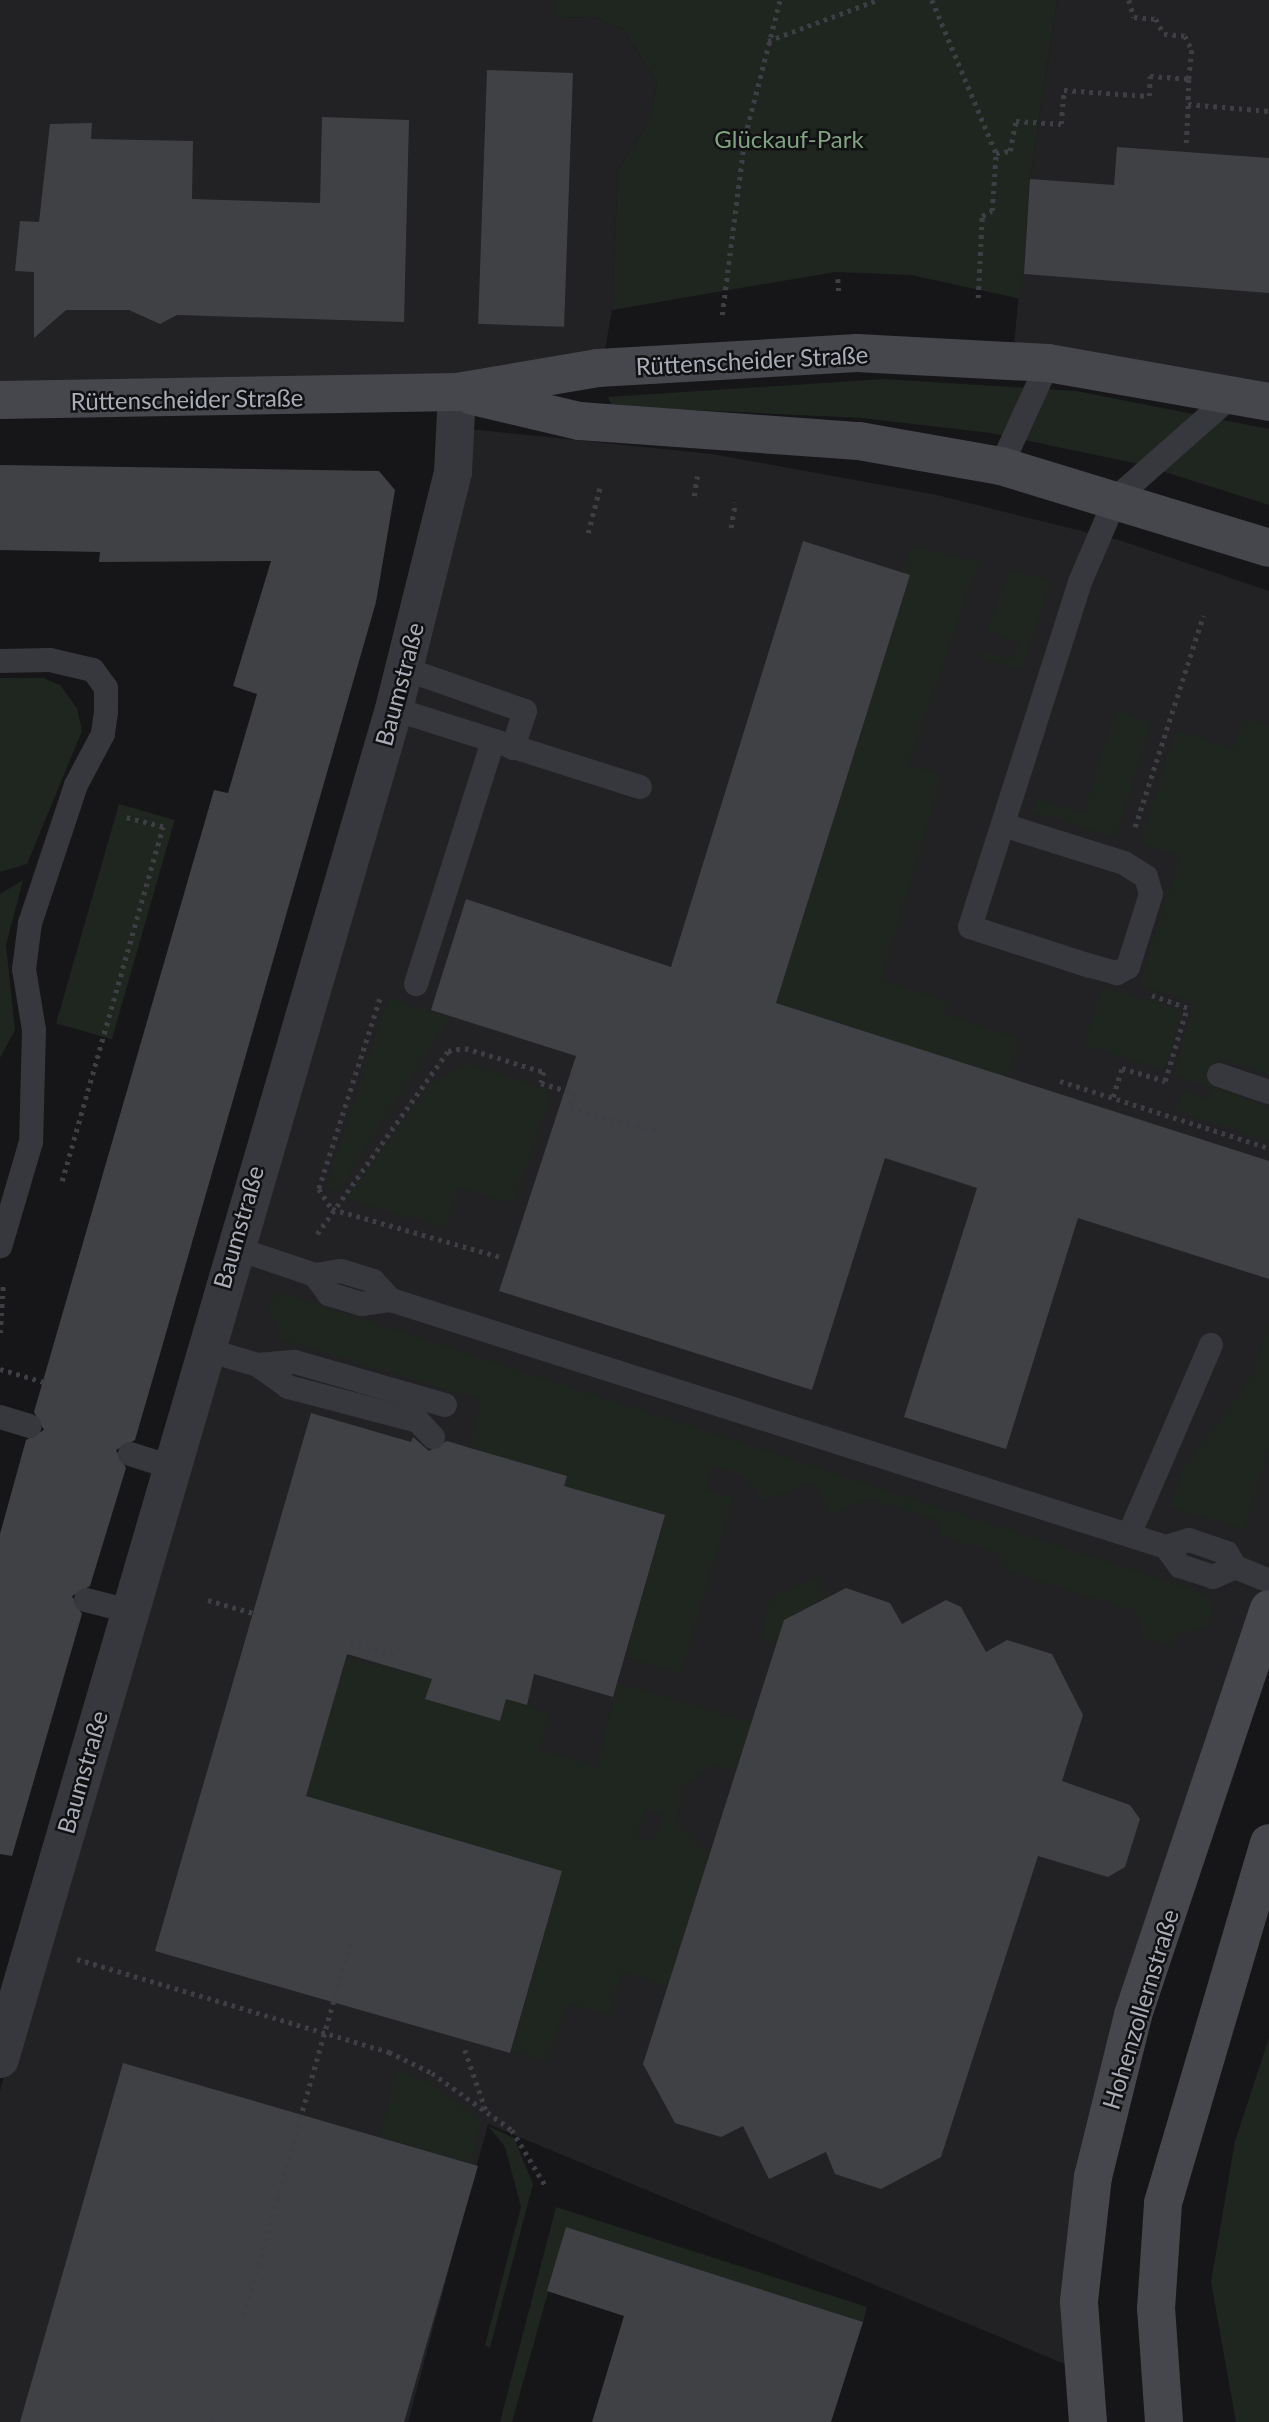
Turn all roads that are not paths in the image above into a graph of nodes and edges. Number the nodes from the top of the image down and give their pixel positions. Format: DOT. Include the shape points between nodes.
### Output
graph roads {
  1 [pos="1048,363"];
  2 [pos="457,392"];
  3 [pos="1252,397"];
  4 [pos="0,400"];
  5 [pos="1001,466"];
  6 [pos="1116,498"];
  7 [pos="1269,548"];
  8 [pos="0,661"];
  9 [pos="405,669"];
  10 [pos="394,709"];
  11 [pos="503,744"];
  12 [pos="640,787"];
  13 [pos="1003,825"];
  14 [pos="416,984"];
  15 [pos="1219,1075"];
  16 [pos="1269,1092"];
  17 [pos="0,1247"];
  18 [pos="232,1247"];
  19 [pos="1211,1345"];
  20 [pos="204,1349"];
  21 [pos="258,1365"];
  22 [pos="445,1405"];
  23 [pos="0,1417"];
  24 [pos="30,1426"];
  25 [pos="433,1437"];
  26 [pos="130,1454"];
  27 [pos="171,1467"];
  28 [pos="1129,1535"];
  29 [pos="1269,1581"];
  30 [pos="86,1600"];
  31 [pos="1269,1609"];
  32 [pos="129,1611"];
  33 [pos="1269,1843"];
  34 [pos="0,2059"];
  35 [pos="1088,2422"];
  36 [pos="1164,2422"];
  1 -- 2 [label="street, Rüttenscheider Straße" via="857,353 585,370"];
  1 -- 3 [label="street, Rüttenscheider Straße"];
  1 -- 5 [label="lane"];
  2 -- 4 [label="street, Rüttenscheider Straße"];
  2 -- 5 [label="street, Rüttenscheider Straße" via="579,421 859,441"];
  2 -- 9 [label="street, Baumstraße" via="453,472"];
  3 -- 6 [label="lane"];
  5 -- 6 [label="street, Rüttenscheider Straße"];
  6 -- 7 [label="street, Rüttenscheider Straße"];
  6 -- 13 [label="lane" via="1080,582"];
  8 -- 17 [label="lane" via="50,660 93,670 106,688 106,712 30,923 24,969 34,1030 32,1142"];
  9 -- 10 [label="street, Baumstraße"];
  9 -- 11 [label="lane" via="525,711"];
  10 -- 11 [label="lane"];
  10 -- 18 [label="street, Baumstraße"];
  11 -- 12 [label="lane"];
  11 -- 14 [label="lane"];
  13 -- 13 [label="lane" via="970,928 1117,973 1135,956 1151,894 1146,877 1124,863"];
  15 -- 16 [label="lane"];
  18 -- 20 [label="street, Baumstraße"];
  18 -- 28 [label="lane" via="306,1272 341,1271 373,1281 391,1300"];
  19 -- 28 [label="lane"];
  20 -- 21 [label="lane"];
  20 -- 27 [label="street, Baumstraße"];
  21 -- 22 [label="lane" via="295,1362"];
  21 -- 25 [label="lane" via="288,1388 418,1421"];
  23 -- 24 [label="lane"];
  26 -- 27 [label="lane"];
  27 -- 32 [label="street, Baumstraße"];
  28 -- 29 [label="lane" via="1166,1547 1189,1540 1227,1553 1235,1567"];
  30 -- 32 [label="lane"];
  31 -- 35 [label="street, Hohenzollernstraße" via="1133,2015 1093,2178 1079,2289"];
  32 -- 34 [label="street, Baumstraße"];
  33 -- 36 [label="street" via="1163,2203 1156,2309"];
}
